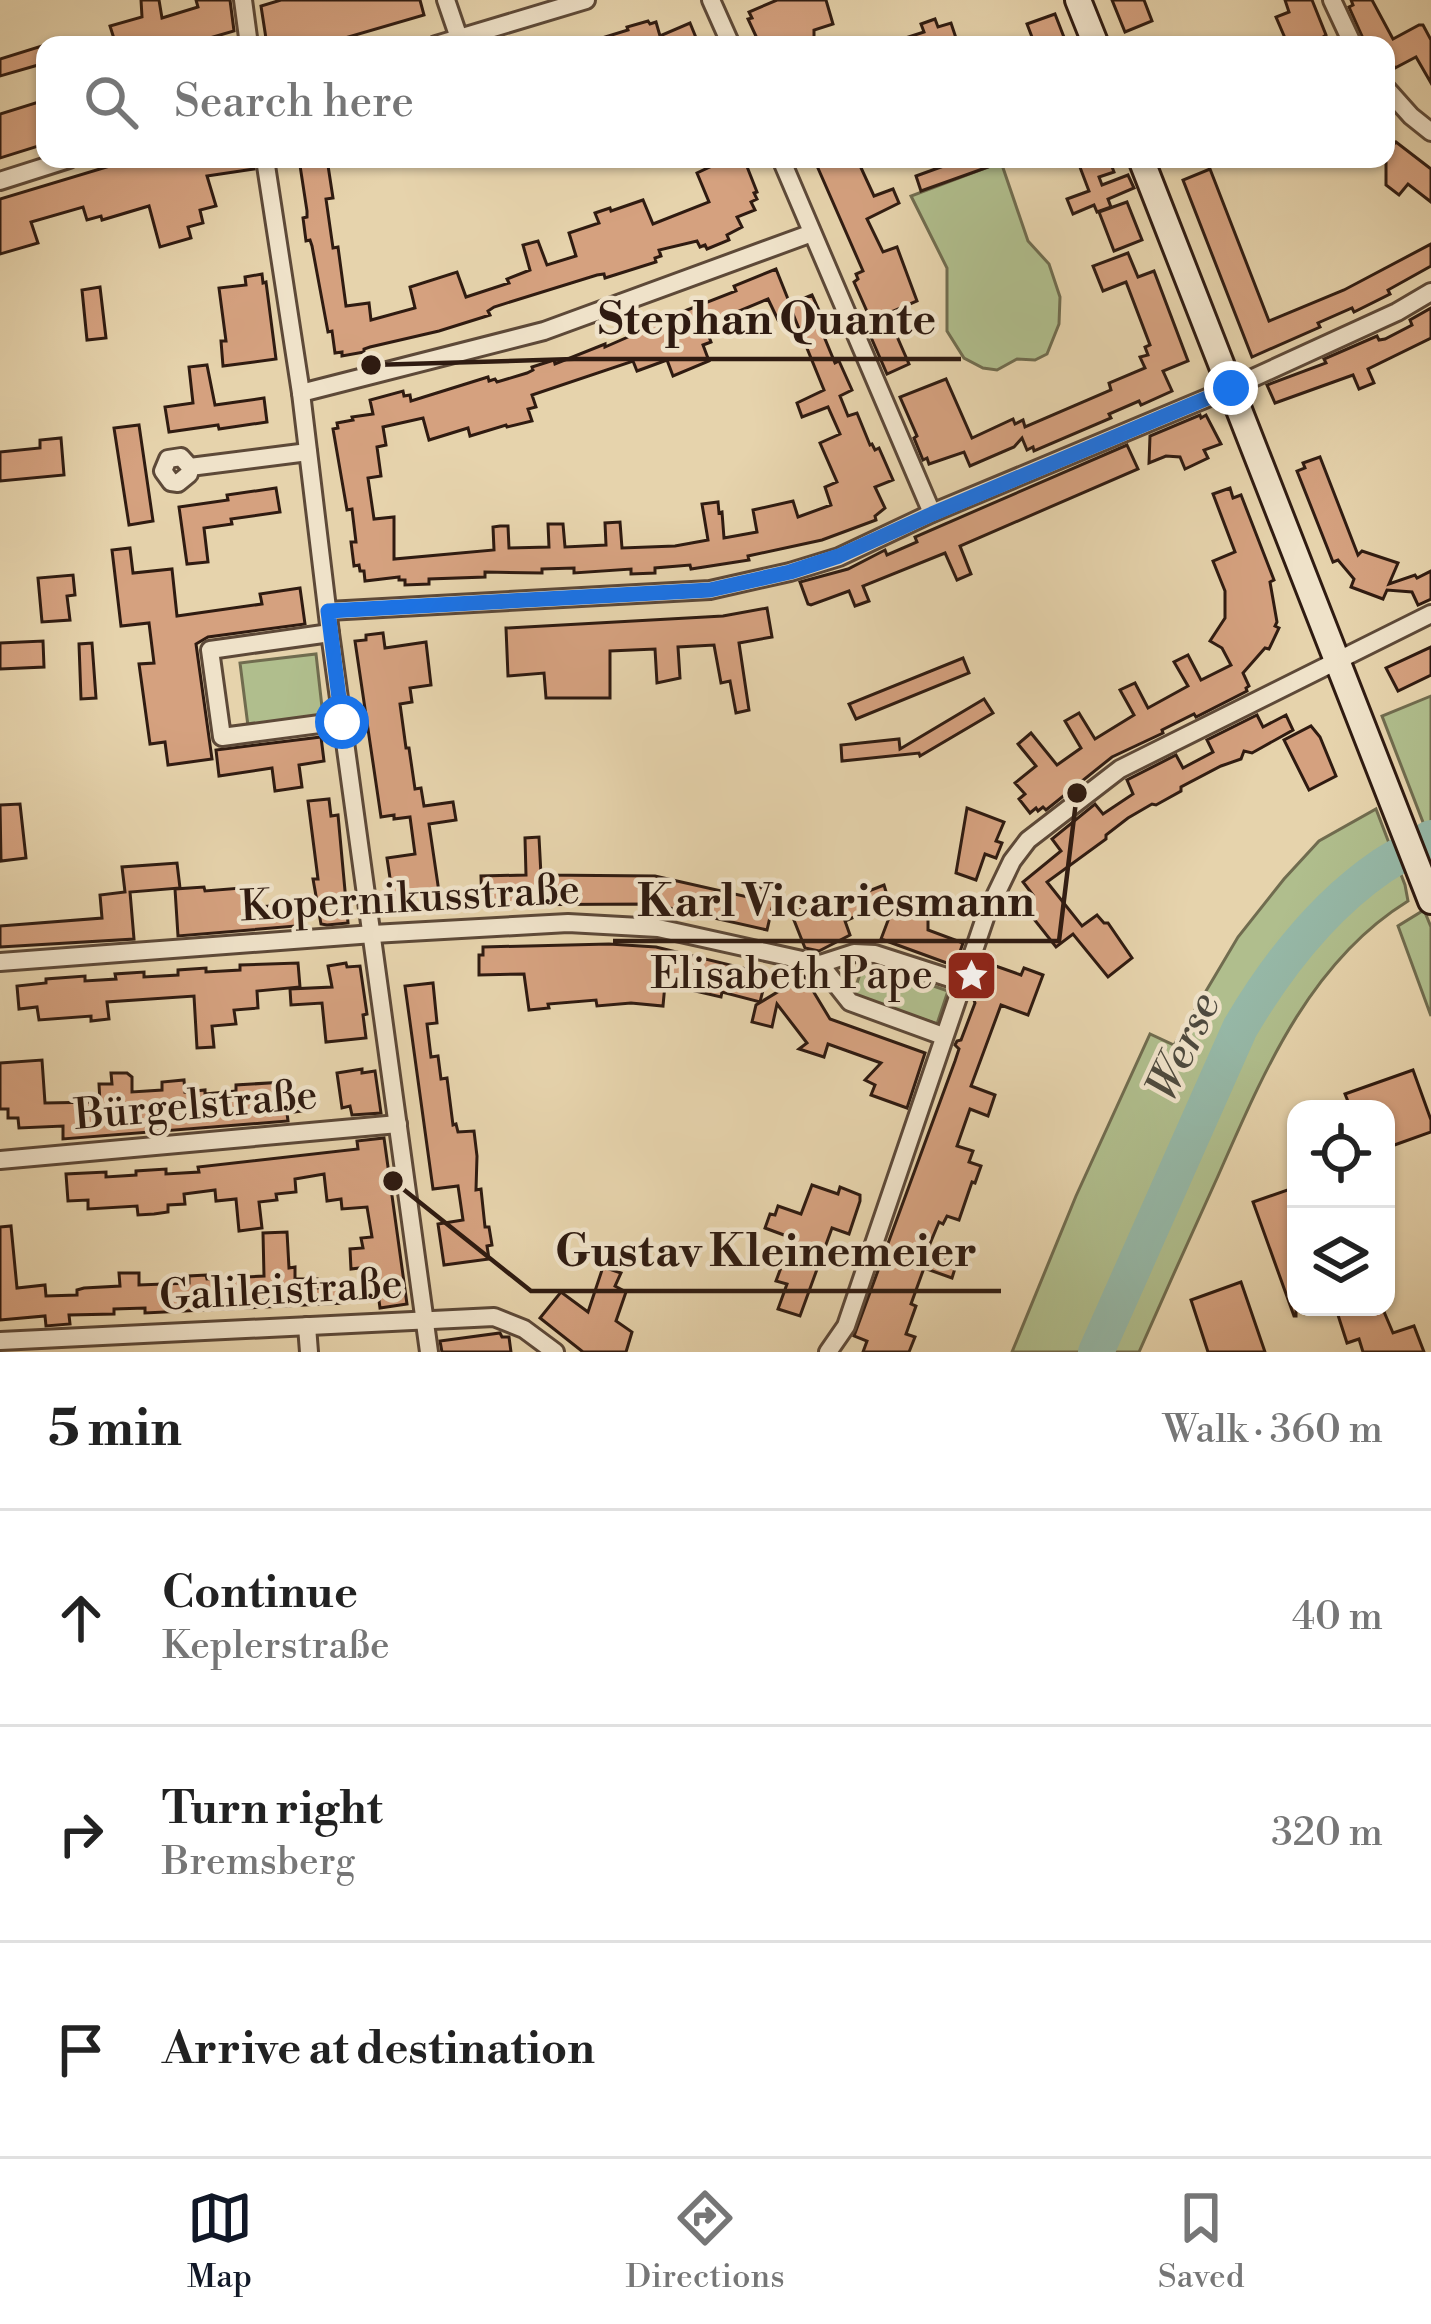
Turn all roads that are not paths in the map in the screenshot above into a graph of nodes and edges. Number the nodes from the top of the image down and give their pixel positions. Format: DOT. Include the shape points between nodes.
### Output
graph roads {
  1 [pos="243,0"];
  2 [pos="446,0"];
  3 [pos="586,0"];
  4 [pos="711,0"];
  5 [pos="1078,0"];
  6 [pos="1332,0"];
  7 [pos="248,36"];
  8 [pos="457,36"];
  9 [pos="465,36"];
  10 [pos="726,36"];
  11 [pos="1092,36"];
  12 [pos="1349,36"];
  13 [pos="1395,98"];
  14 [pos="1431,132"];
  15 [pos="42,168"];
  16 [pos="267,168"];
  17 [pos="785,168"];
  18 [pos="1145,168"];
  19 [pos="0,182"];
  20 [pos="812,233"];
  21 [pos="1431,292"];
  22 [pos="1231,388"];
  23 [pos="301,392"];
  24 [pos="308,452"];
  25 [pos="190,467"];
  26 [pos="932,514"];
  27 [pos="328,611"];
  28 [pos="1431,614"];
  29 [pos="330,633"];
  30 [pos="1338,659"];
  31 [pos="342,722"];
  32 [pos="1431,901"];
  33 [pos="373,934"];
  34 [pos="0,962"];
  35 [pos="820,964"];
  36 [pos="962,982"];
  37 [pos="943,1036"];
  38 [pos="398,1124"];
  39 [pos="0,1160"];
  40 [pos="425,1320"];
  41 [pos="307,1326"];
  42 [pos="200,1331"];
  43 [pos="0,1341"];
  44 [pos="92,1345"];
  45 [pos="202,1352"];
  46 [pos="309,1352"];
  47 [pos="429,1352"];
  48 [pos="555,1352"];
  49 [pos="828,1352"];
  1 -- 7 [label="street"];
  2 -- 8 [label="street"];
  3 -- 9 [label="street"];
  4 -- 10 [label="street"];
  5 -- 11 [label="street"];
  6 -- 12 [label="street"];
  13 -- 14 [label="street"];
  15 -- 19 [label="street"];
  16 -- 23 [label="street"];
  17 -- 20 [label="street"];
  18 -- 22 [label="street"];
  20 -- 23 [label="street" via="544,331"];
  20 -- 26 [label="street"];
  21 -- 22 [label="street"];
  22 -- 26 [label="street"];
  22 -- 30 [label="street"];
  23 -- 24 [label="street"];
  24 -- 25 [label="street"];
  24 -- 27 [label="street"];
  26 -- 27 [label="street" via="839,556 710,590"];
  27 -- 29 [label="street"];
  28 -- 30 [label="street"];
  29 -- 31 [label="street"];
  29 -- 31 [label="street" via="210,650 221,737"];
  30 -- 32 [label="street"];
  30 -- 36 [label="street" via="1120,769 1028,840 1000,884"];
  31 -- 33 [label="street"];
  33 -- 34 [label="street, Kopernikusstraße"];
  33 -- 35 [label="street, Kopernikusstraße" via="568,922 658,928"];
  33 -- 38 [label="street"];
  35 -- 36 [label="street, Kopernikusstraße" via="864,953"];
  35 -- 37 [label="street" via="850,1002"];
  36 -- 37 [label="street"];
  37 -- 49 [label="street" via="846,1326"];
  38 -- 39 [label="street, Bürgelstraße"];
  38 -- 40 [label="street"];
  40 -- 41 [label="street, Galileistraße"];
  40 -- 47 [label="street"];
  40 -- 48 [label="street, Galileistraße" via="494,1317"];
  41 -- 42 [label="street, Galileistraße"];
  41 -- 46 [label="street"];
  42 -- 44 [label="street, Galileistraße"];
  42 -- 45 [label="street"];
  43 -- 44 [label="street, Galileistraße"];
}
